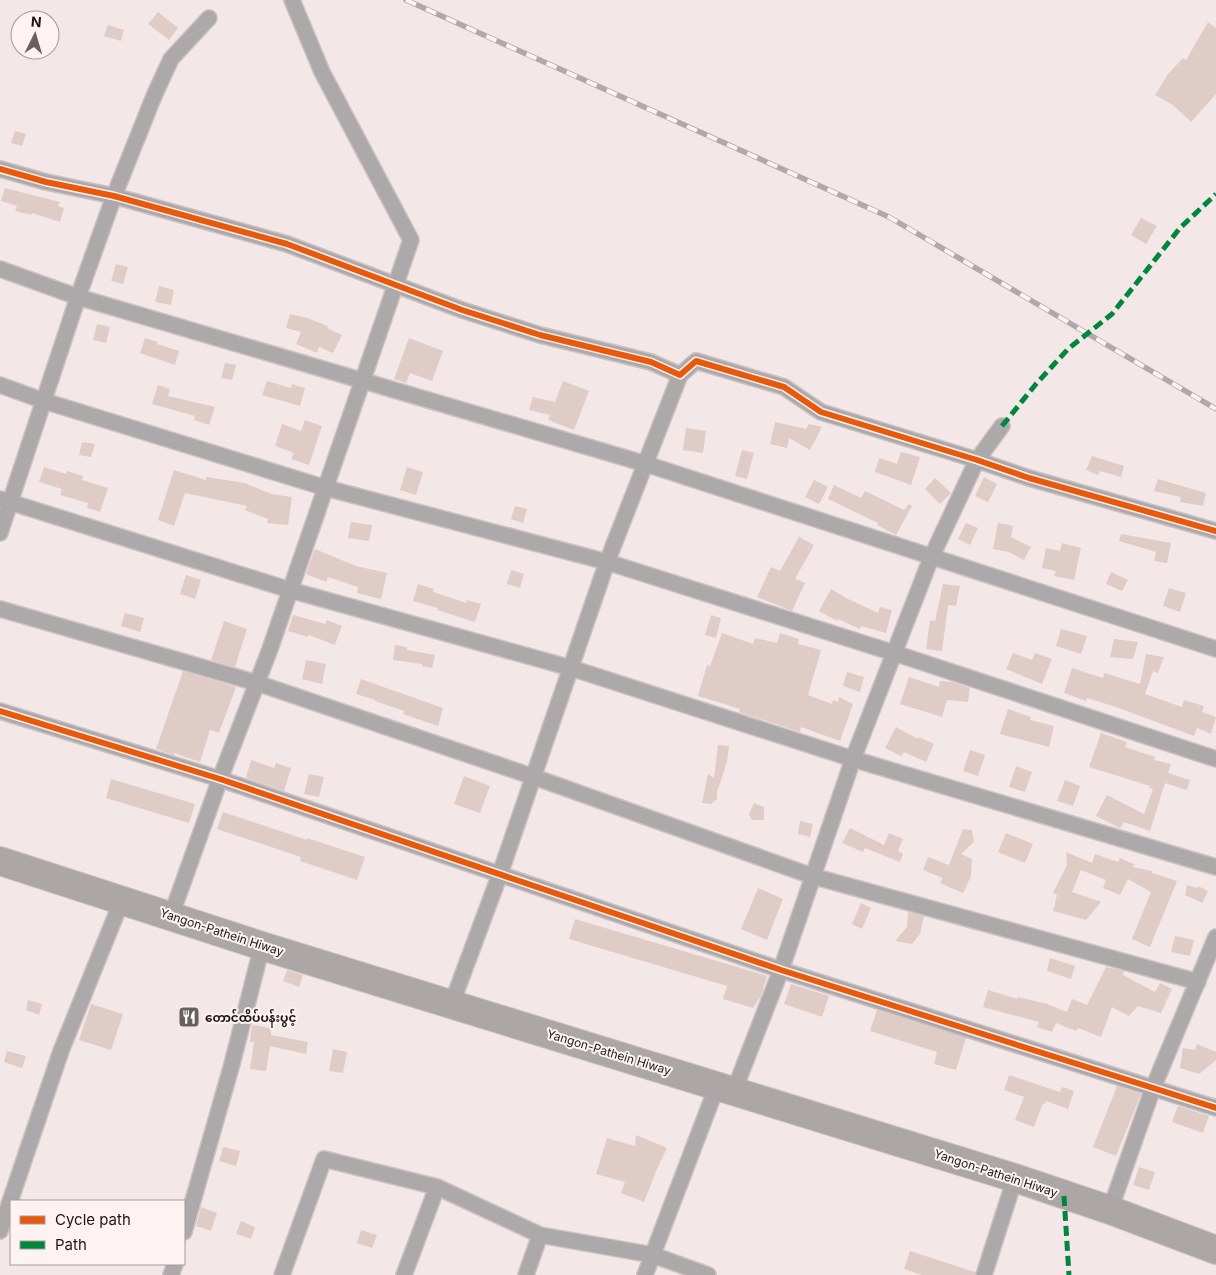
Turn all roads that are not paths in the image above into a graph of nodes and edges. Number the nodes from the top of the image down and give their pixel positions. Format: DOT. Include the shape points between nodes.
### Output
graph roads {
  1 [pos="292,0"];
  2 [pos="209,18"];
  3 [pos="0,169"];
  4 [pos="114,196"];
  5 [pos="0,269"];
  6 [pos="396,285"];
  7 [pos="78,297"];
  8 [pos="680,375"];
  9 [pos="363,381"];
  10 [pos="0,384"];
  11 [pos="44,401"];
  12 [pos="1002,426"];
  13 [pos="977,460"];
  14 [pos="646,464"];
  15 [pos="326,488"];
  16 [pos="5,500"];
  17 [pos="1216,531"];
  18 [pos="0,533"];
  19 [pos="932,558"];
  20 [pos="607,562"];
  21 [pos="290,590"];
  22 [pos="0,610"];
  23 [pos="1216,649"];
  24 [pos="894,653"];
  25 [pos="571,668"];
  26 [pos="258,683"];
  27 [pos="0,711"];
  28 [pos="853,759"];
  29 [pos="1216,759"];
  30 [pos="534,777"];
  31 [pos="220,779"];
  32 [pos="0,861"];
  33 [pos="1216,867"];
  34 [pos="500,874"];
  35 [pos="812,876"];
  36 [pos="122,900"];
  37 [pos="171,916"];
  38 [pos="1216,937"];
  39 [pos="262,946"];
  40 [pos="780,970"];
  41 [pos="1198,982"];
  42 [pos="452,1004"];
  43 [pos="725,1088"];
  44 [pos="1153,1088"];
  45 [pos="1216,1108"];
  46 [pos="1015,1178"];
  47 [pos="437,1186"];
  48 [pos="11,1200"];
  49 [pos="10,1201"];
  50 [pos="1110,1210"];
  51 [pos="185,1228"];
  52 [pos="0,1231"];
  53 [pos="540,1235"];
  54 [pos="1216,1250"];
  55 [pos="653,1255"];
  56 [pos="282,1275"];
  57 [pos="404,1275"];
  58 [pos="526,1275"];
  59 [pos="645,1275"];
  60 [pos="708,1275"];
  61 [pos="984,1275"];
  1 -- 6 [label="street" via="322,72 411,240"];
  2 -- 4 [label="street" via="171,59"];
  3 -- 4 [label="street"];
  4 -- 6 [label="street" via="287,244"];
  4 -- 7 [label="street"];
  5 -- 7 [label="street"];
  6 -- 8 [label="street" via="540,335 651,362"];
  6 -- 9 [label="street"];
  7 -- 9 [label="street"];
  7 -- 11 [label="street"];
  8 -- 13 [label="street" via="696,361 784,387 821,412"];
  8 -- 14 [label="street"];
  9 -- 14 [label="street"];
  9 -- 15 [label="street"];
  10 -- 11 [label="street"];
  11 -- 15 [label="street"];
  11 -- 16 [label="street"];
  12 -- 13 [label="street"];
  13 -- 17 [label="street"];
  13 -- 19 [label="street"];
  14 -- 19 [label="street"];
  14 -- 20 [label="street"];
  15 -- 20 [label="street"];
  15 -- 21 [label="street"];
  16 -- 18 [label="street"];
  16 -- 21 [label="street"];
  19 -- 23 [label="street"];
  19 -- 24 [label="street"];
  20 -- 24 [label="street"];
  20 -- 25 [label="street"];
  21 -- 25 [label="street"];
  21 -- 26 [label="street"];
  22 -- 26 [label="street"];
  24 -- 28 [label="street"];
  24 -- 29 [label="street"];
  25 -- 28 [label="street"];
  25 -- 30 [label="street"];
  26 -- 30 [label="street"];
  26 -- 31 [label="street"];
  27 -- 31 [label="street"];
  28 -- 33 [label="street"];
  28 -- 35 [label="street"];
  30 -- 34 [label="street"];
  30 -- 35 [label="street"];
  31 -- 34 [label="street"];
  31 -- 37 [label="street"];
  32 -- 36 [label="highway, Yangon-Pathein Hiway"];
  34 -- 40 [label="street"];
  34 -- 42 [label="street"];
  35 -- 40 [label="street"];
  35 -- 41 [label="street"];
  36 -- 37 [label="highway, Yangon-Pathein Hiway"];
  36 -- 48 [label="street" via="61,1051"];
  37 -- 39 [label="highway, Yangon-Pathein Hiway"];
  38 -- 41 [label="street"];
  39 -- 42 [label="highway, Yangon-Pathein Hiway"];
  39 -- 51 [label="street"];
  40 -- 43 [label="street"];
  40 -- 44 [label="street"];
  41 -- 44 [label="street"];
  42 -- 43 [label="highway, Yangon-Pathein Hiway"];
  43 -- 46 [label="highway, Yangon-Pathein Hiway"];
  43 -- 55 [label="street"];
  44 -- 45 [label="street"];
  44 -- 50 [label="street"];
  46 -- 50 [label="highway, Yangon-Pathein Hiway"];
  46 -- 61 [label="street"];
  47 -- 53 [label="street"];
  47 -- 56 [label="street" via="324,1159"];
  47 -- 57 [label="street"];
  49 -- 52 [label="street"];
  50 -- 54 [label="highway, Yangon-Pathein Hiway"];
  53 -- 55 [label="street"];
  53 -- 58 [label="street"];
  55 -- 59 [label="street"];
  55 -- 60 [label="street"];
}
